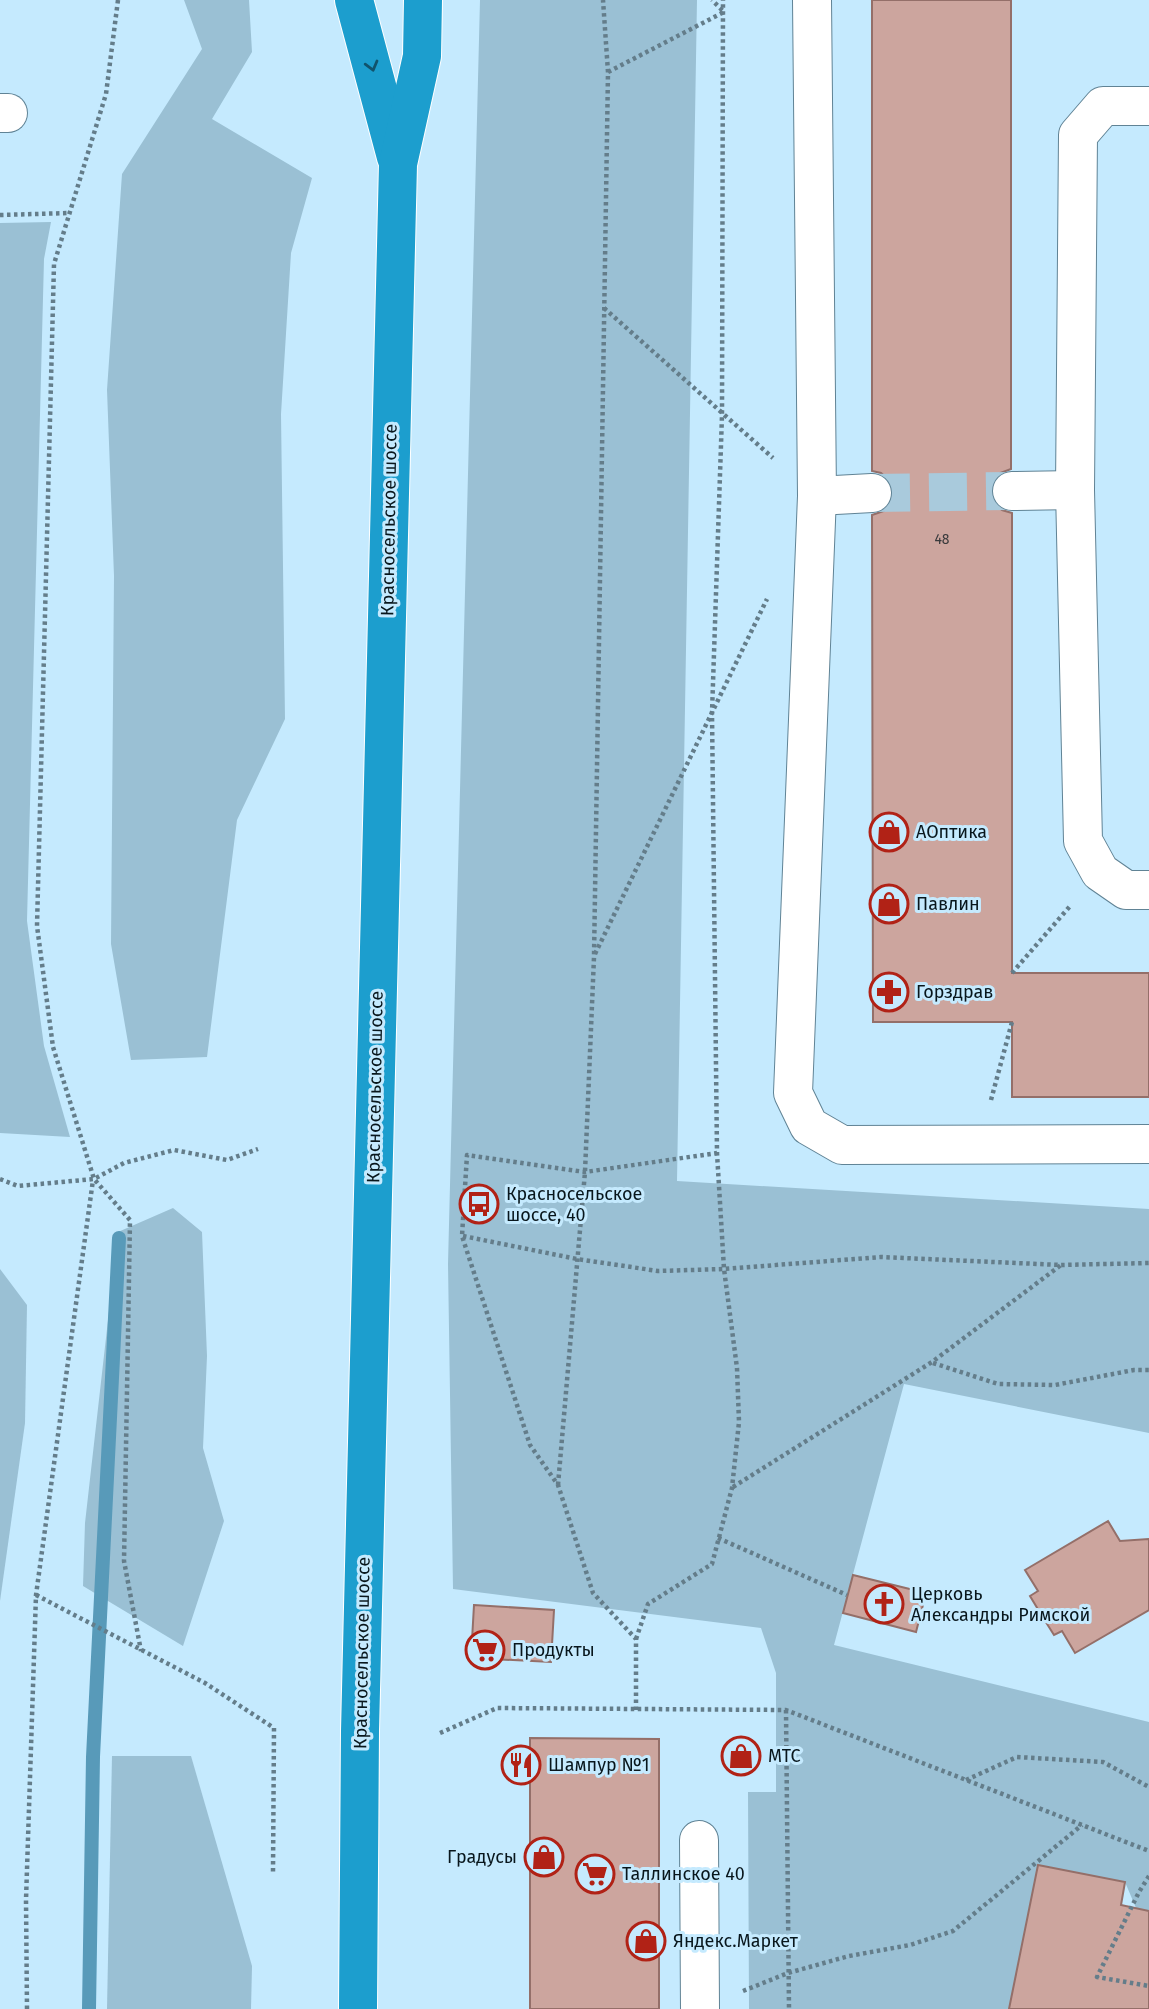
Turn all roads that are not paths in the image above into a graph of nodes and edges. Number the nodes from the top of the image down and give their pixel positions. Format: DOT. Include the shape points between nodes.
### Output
graph roads {
  1 [pos="354,0"];
  2 [pos="423,0"];
  3 [pos="812,0"];
  4 [pos="1149,106"];
  5 [pos="398,164"];
  6 [pos="1074,490"];
  7 [pos="1012,491"];
  8 [pos="872,493"];
  9 [pos="817,496"];
  10 [pos="1149,890"];
  11 [pos="1149,1144"];
  12 [pos="699,1840"];
  13 [pos="358,2009"];
  14 [pos="700,2009"];
  1 -- 5 [label="highway, Красносельское шоссе, one-way"];
  2 -- 5 [label="highway, Красносельское шоссе" via="422,56"];
  3 -- 9 [label="lane"];
  4 -- 6 [label="lane" via="1103,106 1078,135"];
  5 -- 13 [label="highway, Красносельское шоссе" via="360,1717"];
  6 -- 7 [label="lane"];
  6 -- 10 [label="lane" via="1083,841 1100,872 1126,890"];
  8 -- 9 [label="lane"];
  9 -- 11 [label="lane" via="793,1093 809,1126 842,1145"];
  12 -- 14 [label="lane"];
}
